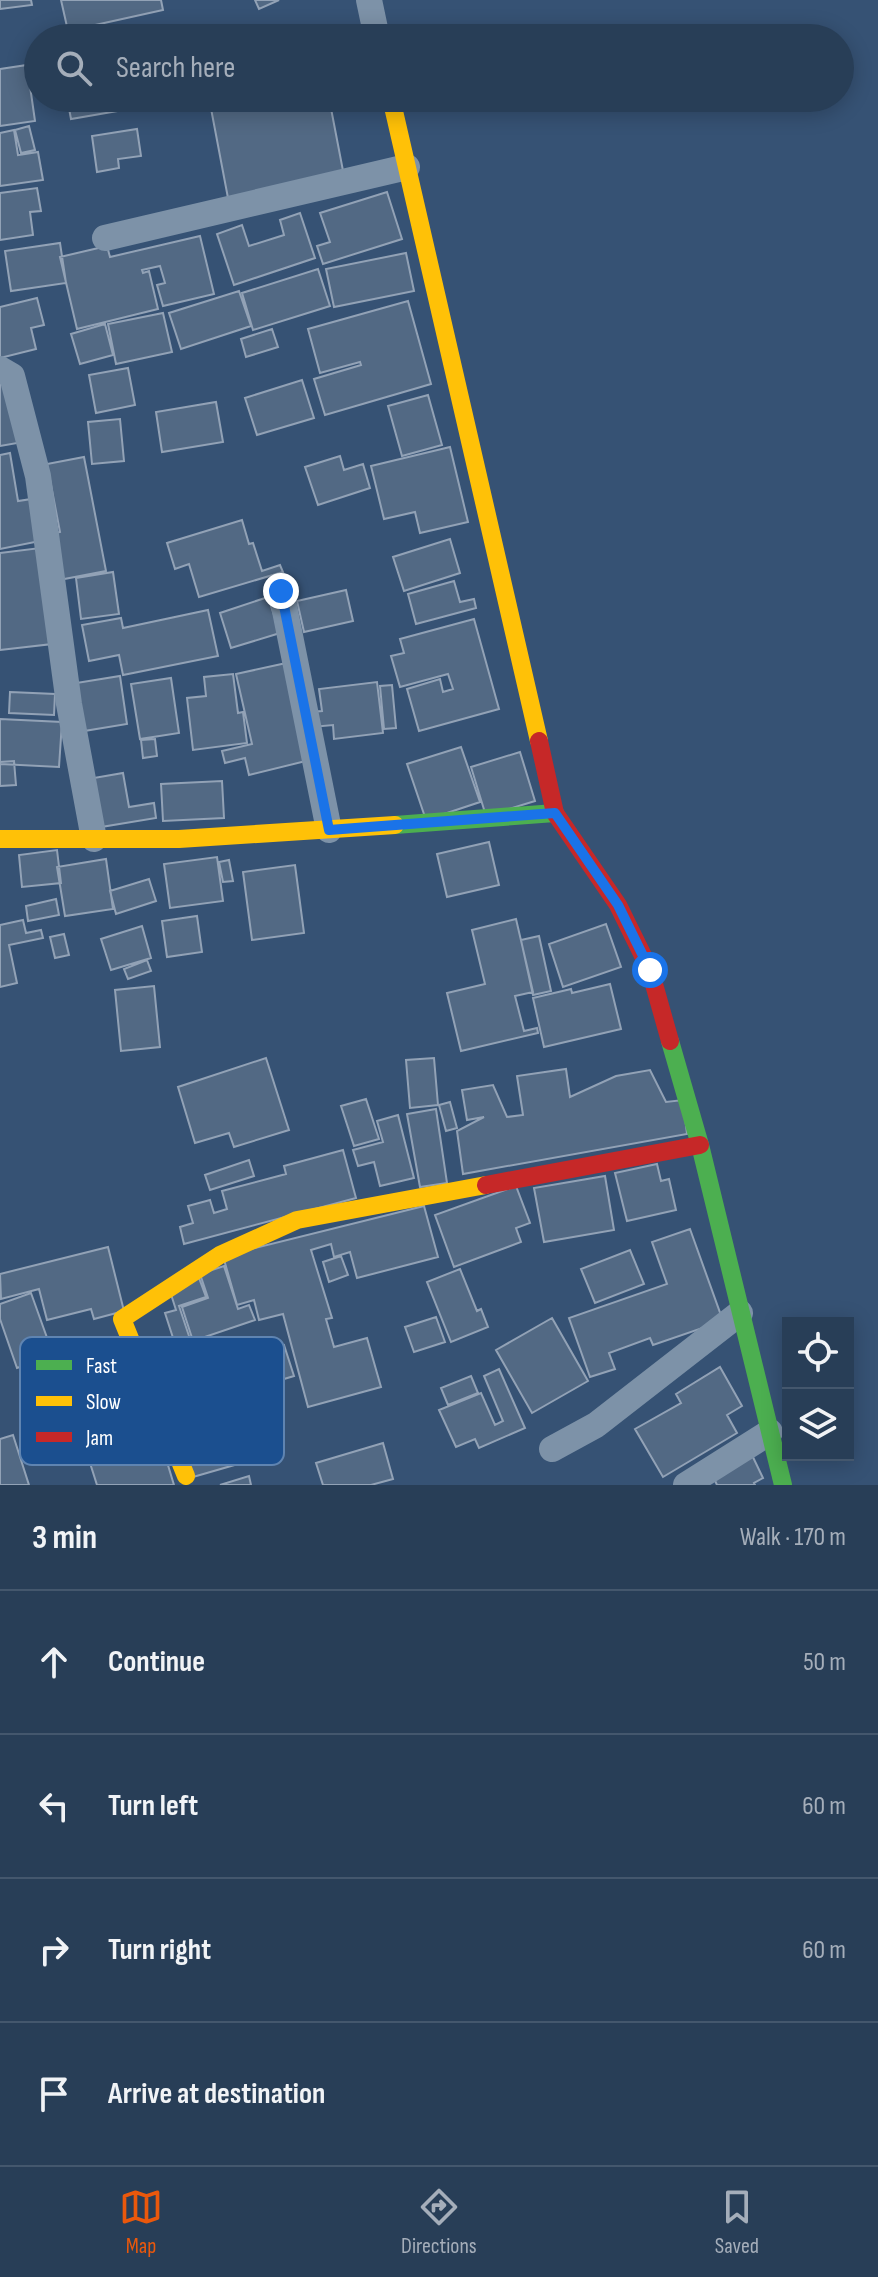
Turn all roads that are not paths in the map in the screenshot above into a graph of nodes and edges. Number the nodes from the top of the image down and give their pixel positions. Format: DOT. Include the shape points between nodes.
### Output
graph roads {
  1 [pos="369,0"];
  2 [pos="374,24"];
  3 [pos="394,112"];
  4 [pos="407,167"];
  5 [pos="105,238"];
  6 [pos="0,369"];
  7 [pos="281,591"];
  8 [pos="555,813"];
  9 [pos="329,830"];
  10 [pos="0,839"];
  11 [pos="94,839"];
  12 [pos="700,1145"];
  13 [pos="740,1313"];
  14 [pos="129,1337"];
  15 [pos="770,1432"];
  16 [pos="552,1449"];
  17 [pos="182,1465"];
  18 [pos="186,1476"];
  19 [pos="686,1485"];
  20 [pos="783,1485"];
  1 -- 2 [label="street"];
  3 -- 4 [label="street"];
  4 -- 5 [label="street"];
  4 -- 8 [label="street"];
  6 -- 11 [label="street" via="12,376 38,476 69,704"];
  7 -- 9 [label="street"];
  8 -- 9 [label="street"];
  8 -- 12 [label="street" via="618,905 650,970"];
  9 -- 11 [label="street"];
  10 -- 11 [label="street"];
  12 -- 13 [label="street"];
  12 -- 14 [label="street" via="297,1220 220,1255 122,1319"];
  13 -- 15 [label="street"];
  13 -- 16 [label="street" via="596,1425"];
  15 -- 19 [label="street"];
  15 -- 20 [label="street"];
  17 -- 18 [label="street"];
}
